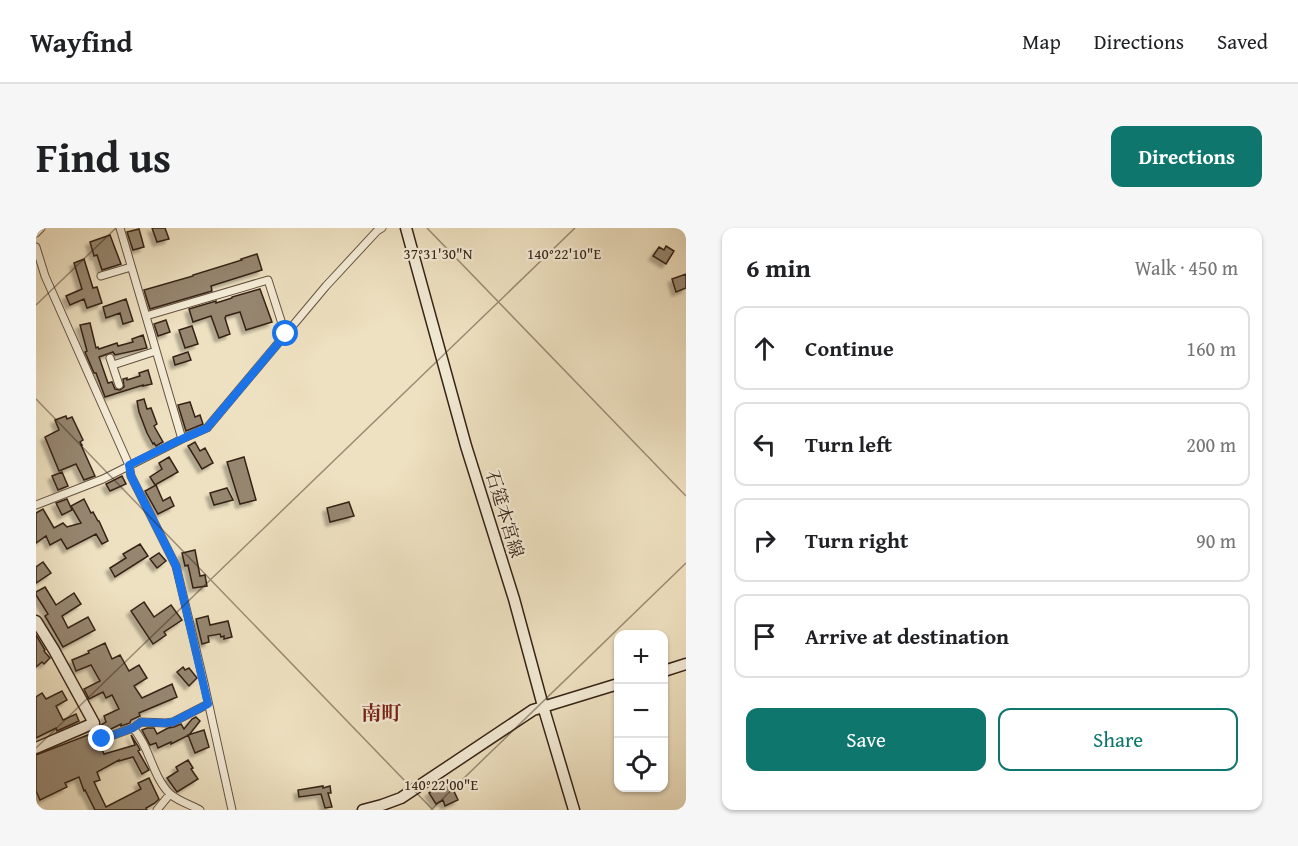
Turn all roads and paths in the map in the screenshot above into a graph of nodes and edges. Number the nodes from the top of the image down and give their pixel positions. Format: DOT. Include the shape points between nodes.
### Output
graph roads {
  1 [pos="41,228"];
  2 [pos="120,228"];
  3 [pos="382,228"];
  4 [pos="406,228"];
  5 [pos="36,233"];
  6 [pos="36,247"];
  7 [pos="131,267"];
  8 [pos="101,276"];
  9 [pos="146,316"];
  10 [pos="286,334"];
  11 [pos="156,351"];
  12 [pos="119,385"];
  13 [pos="182,439"];
  14 [pos="129,465"];
  15 [pos="36,505"];
  16 [pos="36,621"];
  17 [pos="686,664"];
  18 [pos="668,669"];
  19 [pos="614,685"];
  20 [pos="208,704"];
  21 [pos="543,706"];
  22 [pos="94,723"];
  23 [pos="133,728"];
  24 [pos="36,748"];
  25 [pos="170,794"];
  26 [pos="156,810"];
  27 [pos="200,810"];
  28 [pos="232,810"];
  29 [pos="363,810"];
  30 [pos="574,810"];
  1 -- 5 [label="street"];
  2 -- 7 [label="street"];
  3 -- 10 [label="street"];
  4 -- 21 [label="main road, 石筵本宮線"];
  6 -- 14 [label="street" via="58,308"];
  7 -- 8 [label="street"];
  7 -- 9 [label="street"];
  9 -- 10 [label="street" via="268,280"];
  9 -- 11 [label="street"];
  10 -- 13 [label="street" via="207,428"];
  11 -- 12 [label="street" via="112,361"];
  11 -- 13 [label="street"];
  13 -- 14 [label="street"];
  14 -- 15 [label="street"];
  14 -- 20 [label="street" via="176,566"];
  16 -- 22 [label="main road"];
  17 -- 18 [label="main road"];
  19 -- 21 [label="main road"];
  20 -- 23 [label="street" via="173,722 141,722"];
  20 -- 28 [label="street"];
  21 -- 29 [label="main road" via="401,798"];
  21 -- 30 [label="main road, 石筵本宮線"];
  22 -- 23 [label="street" via="102,739"];
  22 -- 24 [label="main road"];
  23 -- 25 [label="street"];
  25 -- 26 [label="street"];
  25 -- 27 [label="street"];
}
